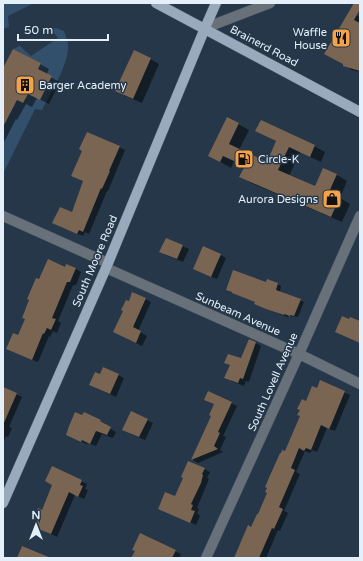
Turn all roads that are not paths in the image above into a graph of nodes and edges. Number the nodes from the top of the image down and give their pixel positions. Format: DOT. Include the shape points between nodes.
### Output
graph roads {
  1 [pos="156,3"];
  2 [pos="216,3"];
  3 [pos="270,3"];
  4 [pos="205,28"];
  5 [pos="360,112"];
  6 [pos="3,216"];
  7 [pos="360,216"];
  8 [pos="107,266"];
  9 [pos="299,354"];
  10 [pos="360,384"];
  11 [pos="3,502"];
  12 [pos="206,558"];
  1 -- 4 [label="main road, Brainerd Road"];
  2 -- 4 [label="main road, South Moore Road"];
  3 -- 4 [label="street"];
  4 -- 5 [label="main road, Brainerd Road"];
  4 -- 8 [label="main road, South Moore Road"];
  6 -- 8 [label="street, Sunbeam Avenue"];
  7 -- 9 [label="street, South Lovell Avenue"];
  8 -- 9 [label="street, Sunbeam Avenue"];
  8 -- 11 [label="main road, South Moore Road"];
  9 -- 10 [label="street, Sunbeam Avenue"];
  9 -- 12 [label="street, South Lovell Avenue"];
}
